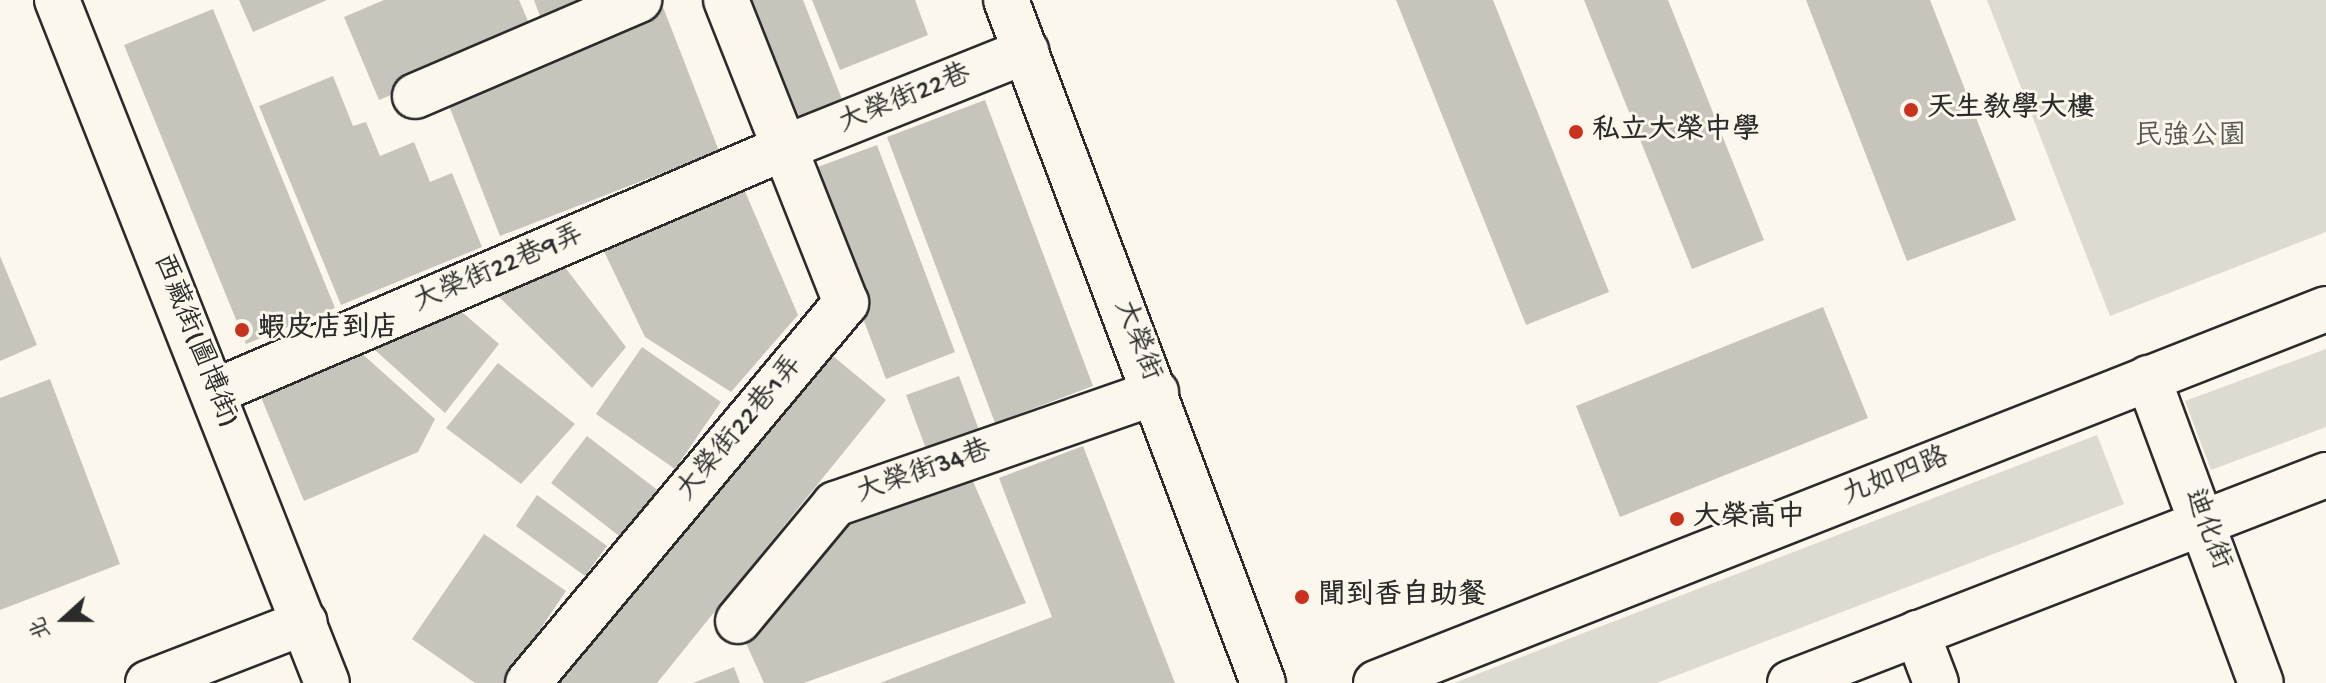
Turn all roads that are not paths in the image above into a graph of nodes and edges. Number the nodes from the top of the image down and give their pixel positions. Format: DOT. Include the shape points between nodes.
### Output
graph roads {
  1 [pos="57,0"];
  2 [pos="639,0"];
  3 [pos="726,0"];
  4 [pos="1006,0"];
  5 [pos="1026,51"];
  6 [pos="415,96"];
  7 [pos="784,148"];
  8 [pos="2326,309"];
  9 [pos="2148,378"];
  10 [pos="214,392"];
  11 [pos="1156,392"];
  12 [pos="2326,475"];
  13 [pos="2203,521"];
  14 [pos="738,621"];
  15 [pos="305,622"];
  16 [pos="1917,633"];
  17 [pos="148,683"];
  18 [pos="327,683"];
  19 [pos="528,683"];
  20 [pos="1263,683"];
  21 [pos="1376,683"];
  22 [pos="1790,683"];
  23 [pos="1936,683"];
  24 [pos="2261,683"];
  1 -- 10 [label="street, 西藏街(圖博街)"];
  2 -- 6 [label="street"];
  3 -- 7 [label="street"];
  4 -- 5 [label="street, 大榮街"];
  5 -- 7 [label="street, 大榮街22巷"];
  5 -- 11 [label="street, 大榮街"];
  7 -- 10 [label="street, 大榮街22巷9弄"];
  7 -- 19 [label="street, 大榮街22巷1弄" via="846,303"];
  8 -- 9 [label="street, 九如四路"];
  9 -- 13 [label="street, 迪化街"];
  9 -- 21 [label="street, 九如四路"];
  10 -- 15 [label="street, 西藏街(圖博街)"];
  11 -- 14 [label="street, 大榮街34巷" via="835,504"];
  11 -- 20 [label="street, 大榮街"];
  12 -- 13 [label="street"];
  13 -- 16 [label="street"];
  13 -- 24 [label="street, 迪化街"];
  15 -- 17 [label="street"];
  15 -- 18 [label="street, 西藏街(圖博街)"];
  16 -- 22 [label="street"];
  16 -- 23 [label="street"];
}
